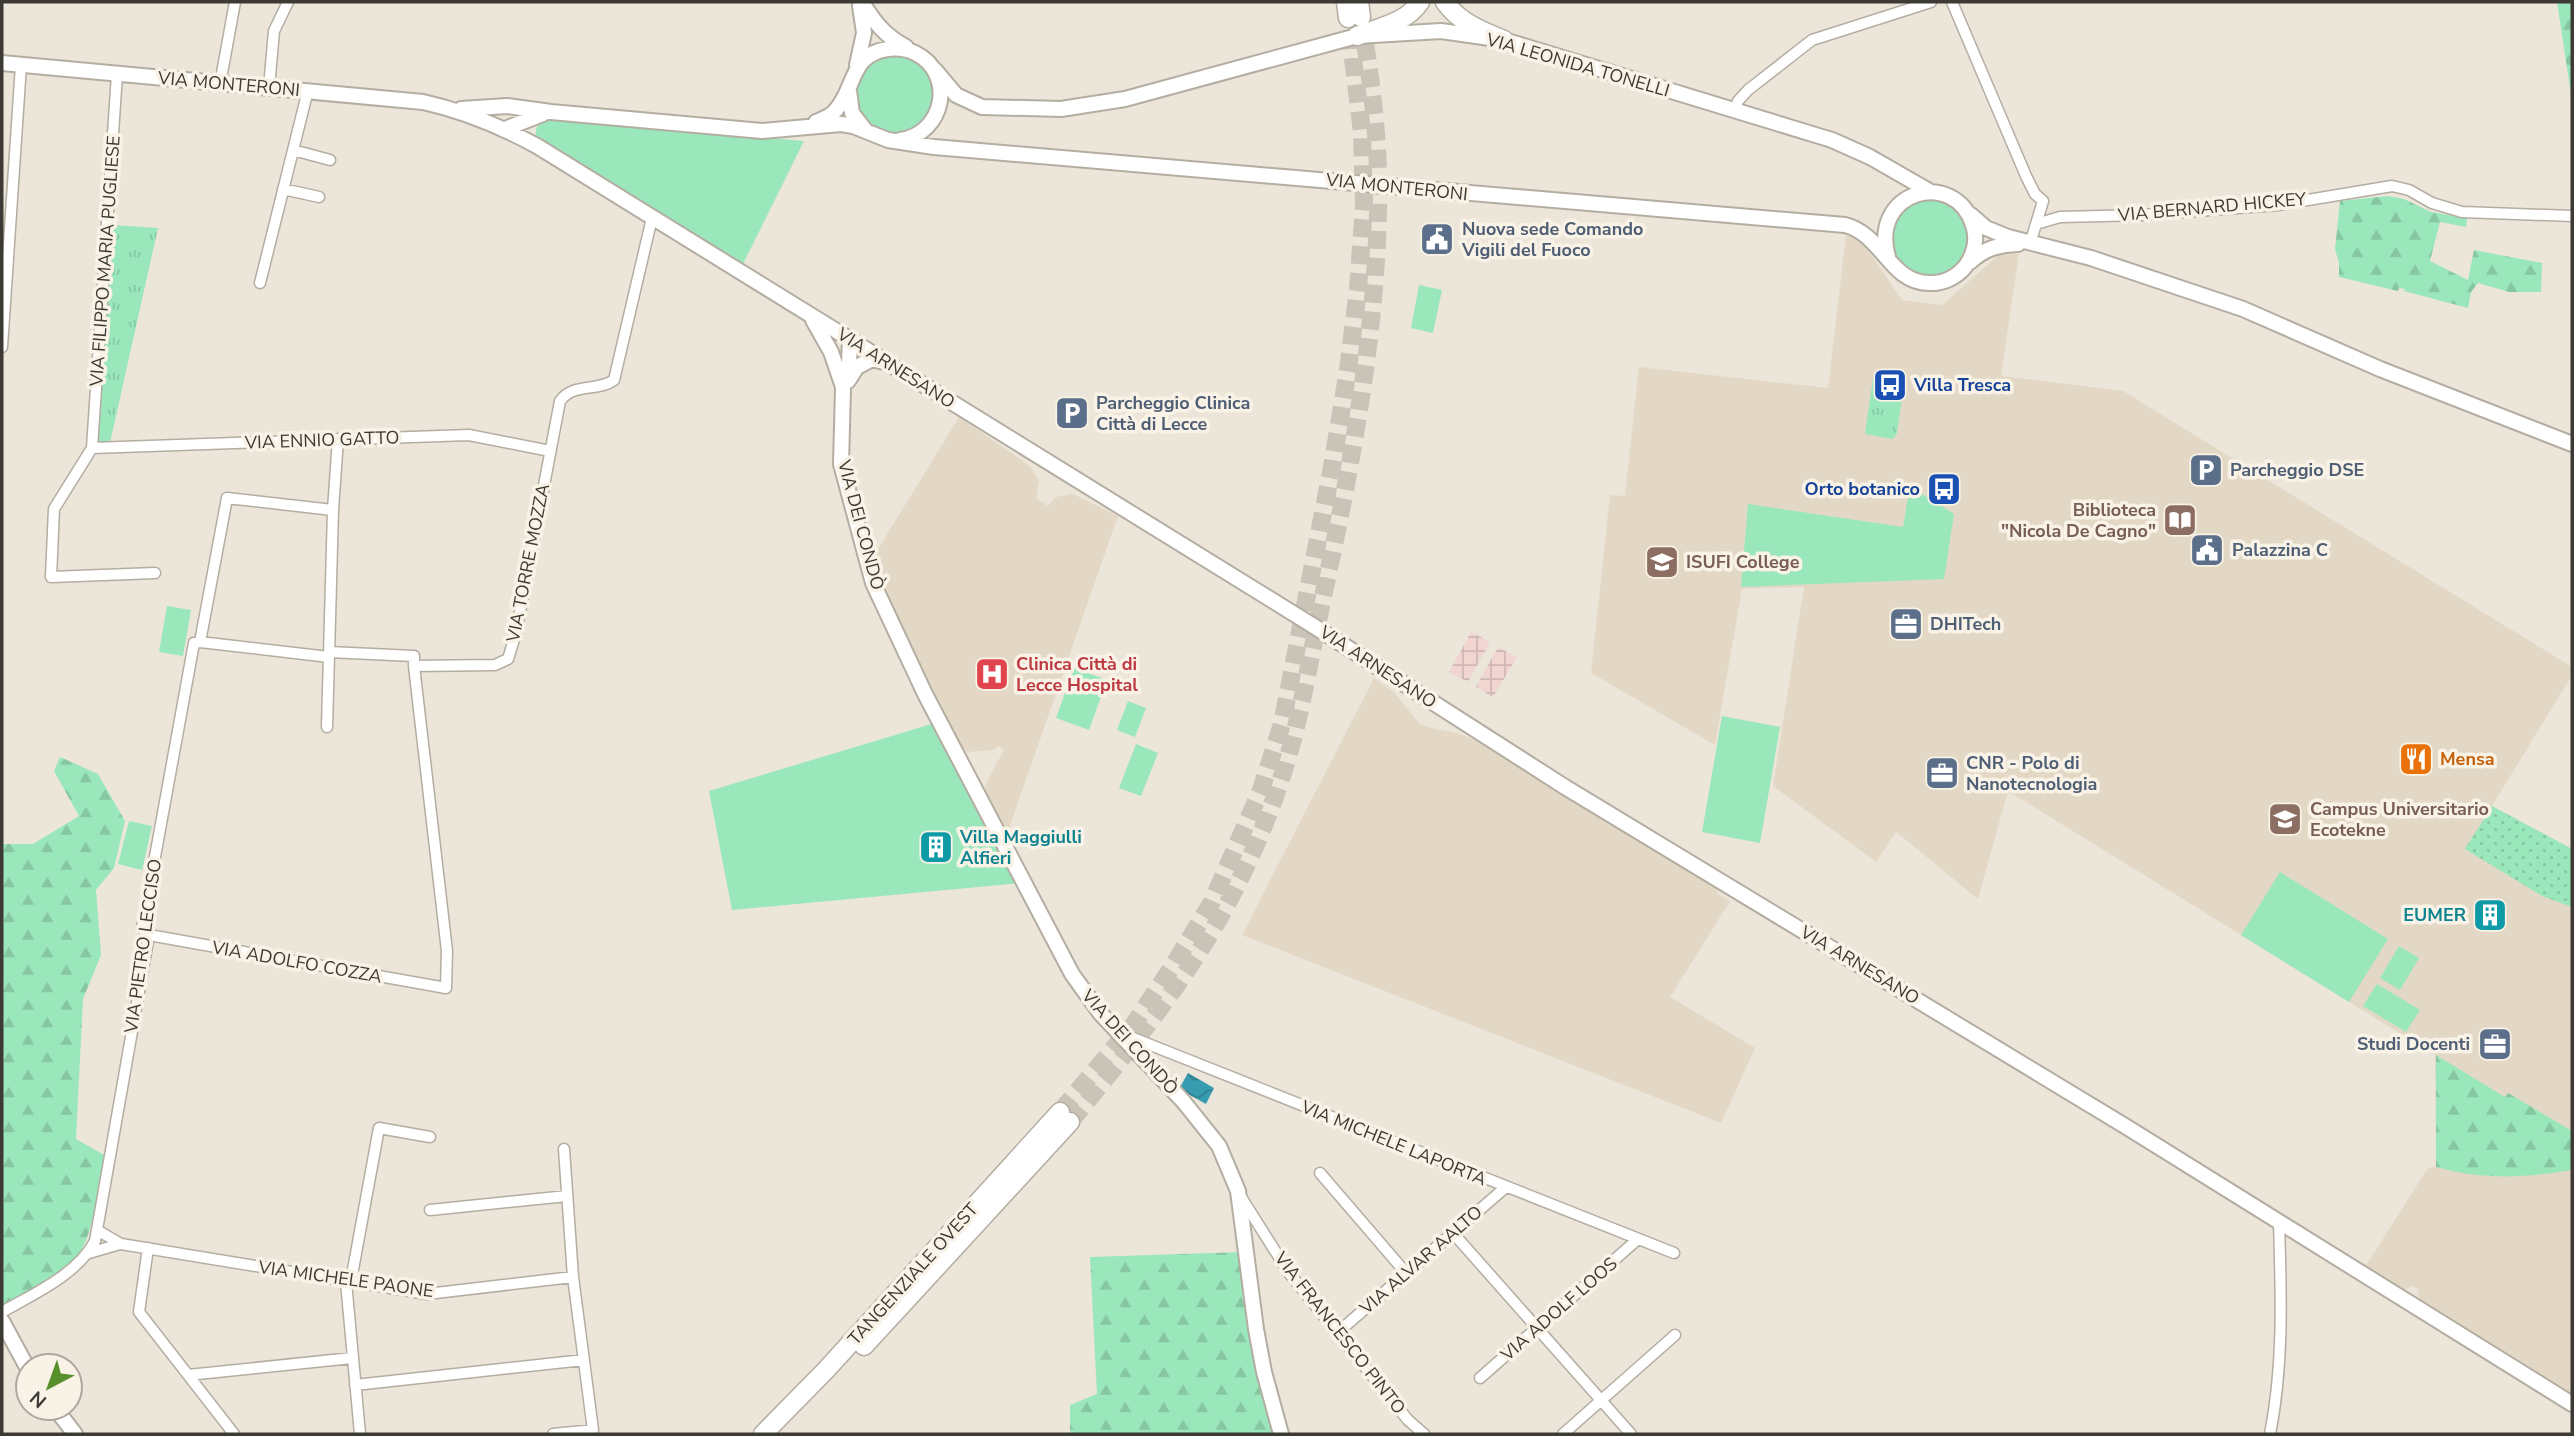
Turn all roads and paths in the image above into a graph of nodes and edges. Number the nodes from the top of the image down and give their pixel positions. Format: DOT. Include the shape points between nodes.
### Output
graph roads {
  1 [pos="235,2"];
  2 [pos="288,2"];
  3 [pos="860,2"];
  4 [pos="1420,2"];
  5 [pos="1445,2"];
  6 [pos="1931,2"];
  7 [pos="1952,2"];
  8 [pos="1357,36"];
  9 [pos="1504,40"];
  10 [pos="916,53"];
  11 [pos="2,63"];
  12 [pos="21,65"];
  13 [pos="856,69"];
  14 [pos="935,70"];
  15 [pos="117,74"];
  16 [pos="220,84"];
  17 [pos="849,86"];
  18 [pos="269,88"];
  19 [pos="308,90"];
  20 [pos="519,107"];
  21 [pos="456,109"];
  22 [pos="1735,110"];
  23 [pos="548,113"];
  24 [pos="505,129"];
  25 [pos="802,129"];
  26 [pos="866,131"];
  27 [pos="896,141"];
  28 [pos="537,146"];
  29 [pos="293,150"];
  30 [pos="330,160"];
  31 [pos="284,188"];
  32 [pos="1931,192"];
  33 [pos="319,197"];
  34 [pos="1967,212"];
  35 [pos="2572,216"];
  36 [pos="652,218"];
  37 [pos="2036,224"];
  38 [pos="2028,244"];
  39 [pos="1888,257"];
  40 [pos="1964,268"];
  41 [pos="260,283"];
  42 [pos="805,312"];
  43 [pos="850,340"];
  44 [pos="2,347"];
  45 [pos="886,362"];
  46 [pos="843,388"];
  47 [pos="338,439"];
  48 [pos="2572,444"];
  49 [pos="92,448"];
  50 [pos="550,451"];
  51 [pos="333,510"];
  52 [pos="155,573"];
  53 [pos="200,642"];
  54 [pos="329,655"];
  55 [pos="414,666"];
  56 [pos="327,727"];
  57 [pos="149,935"];
  58 [pos="1116,1031"];
  59 [pos="430,1137"];
  60 [pos="564,1149"];
  61 [pos="1320,1173"];
  62 [pos="1506,1187"];
  63 [pos="1238,1191"];
  64 [pos="567,1196"];
  65 [pos="430,1210"];
  66 [pos="2279,1222"];
  67 [pos="97,1230"];
  68 [pos="1452,1233"];
  69 [pos="1638,1239"];
  70 [pos="121,1244"];
  71 [pos="148,1248"];
  72 [pos="89,1253"];
  73 [pos="1674,1253"];
  74 [pos="1406,1273"];
  75 [pos="573,1277"];
  76 [pos="346,1282"];
  77 [pos="2,1312"];
  78 [pos="2,1321"];
  79 [pos="1537,1328"];
  80 [pos="1337,1333"];
  81 [pos="1675,1335"];
  82 [pos="19,1352"];
  83 [pos="352,1358"];
  84 [pos="584,1360"];
  85 [pos="188,1375"];
  86 [pos="1480,1378"];
  87 [pos="355,1385"];
  88 [pos="1601,1401"];
  89 [pos="2572,1404"];
  90 [pos="234,1434"];
  91 [pos="360,1434"];
  92 [pos="553,1434"];
  93 [pos="763,1434"];
  94 [pos="779,1434"];
  95 [pos="1281,1434"];
  96 [pos="1424,1434"];
  97 [pos="1563,1434"];
  98 [pos="1631,1434"];
  99 [pos="2270,1434"];
  1 -- 16 [label="street"];
  2 -- 18 [label="street" via="274,31"];
  3 -- 10 [label="main road" via="887,36"];
  3 -- 13 [label="main road, VIA MONTERONI" via="864,33"];
  4 -- 8 [label="highway" via="1397,22"];
  5 -- 9 [label="highway" via="1473,27"];
  6 -- 22 [label="street" via="1812,40 1748,90"];
  7 -- 37 [label="street" via="2026,176 2043,201"];
  8 -- 9 [label="main road, VIA LEONIDA TONELLI" via="1441,31"];
  8 -- 14 [label="main road, VIA LEONIDA TONELLI" via="1125,99 1073,108 982,107 956,95"];
  9 -- 22 [label="main road, VIA LEONIDA TONELLI"];
  10 -- 13 [label="main road" via="883,50"];
  10 -- 14 [label="main road"];
  11 -- 12 [label="main road, VIA MONTERONI"];
  12 -- 15 [label="main road, VIA MONTERONI"];
  12 -- 44 [label="street"];
  13 -- 17 [label="main road, VIA MONTERONI"];
  14 -- 27 [label="main road" via="941,91 938,112 917,136"];
  15 -- 16 [label="main road, VIA MONTERONI"];
  15 -- 49 [label="street, VIA FILIPPO MARIA PUGLIESE"];
  16 -- 18 [label="main road, VIA MONTERONI"];
  17 -- 25 [label="main road, VIA MONTERONI" via="834,112"];
  17 -- 26 [label="main road" via="852,113"];
  18 -- 19 [label="main road, VIA MONTERONI"];
  19 -- 21 [label="main road, VIA MONTERONI"];
  19 -- 29 [label="street"];
  20 -- 21 [label="main road, VIA MONTERONI"];
  20 -- 23 [label="main road, VIA MONTERONI"];
  20 -- 24 [label="main road" via="507,116"];
  21 -- 24 [label="main road, VIA MONTERONI"];
  22 -- 32 [label="main road, VIA LEONIDA TONELLI" via="1832,139"];
  23 -- 24 [label="main road, VIA MONTERONI"];
  23 -- 25 [label="main road, VIA MONTERONI" via="762,131"];
  23 -- 28 [label="main road" via="533,124"];
  24 -- 28 [label="main road, VIA MONTERONI"];
  25 -- 26 [label="main road, VIA MONTERONI" via="841,124"];
  26 -- 27 [label="main road, VIA MONTERONI"];
  27 -- 39 [label="main road, VIA MONTERONI" via="1845,225 1864,233"];
  28 -- 36 [label="main road, VIA ARNESANO"];
  29 -- 30 [label="street"];
  29 -- 31 [label="street"];
  31 -- 33 [label="street"];
  31 -- 41 [label="street"];
  32 -- 34 [label="main road" via="1957,201"];
  32 -- 39 [label="main road" via="1905,199 1888,218 1884,231"];
  34 -- 38 [label="main road" via="1986,228"];
  34 -- 40 [label="main road" via="1975,241"];
  35 -- 37 [label="street, VIA BERNARD HICKEY" via="2462,212 2392,186 2278,205 2060,217"];
  36 -- 42 [label="main road, VIA ARNESANO"];
  36 -- 50 [label="street, VIA TORRE MOZZA" via="614,380 563,396"];
  37 -- 38 [label="street"];
  38 -- 40 [label="main road, VIA MONTERONI" via="1983,250"];
  38 -- 48 [label="main road" via="2091,258 2243,309 2380,369"];
  39 -- 40 [label="main road, VIA MONTERONI" via="1905,276 1931,284"];
  42 -- 43 [label="main road, VIA ARNESANO"];
  42 -- 46 [label="main road, VIA DEI CONDÒ" via="826,341"];
  43 -- 45 [label="main road, VIA ARNESANO"];
  43 -- 46 [label="main road, VIA DEI CONDÒ"];
  45 -- 46 [label="main road" via="872,359 857,367"];
  45 -- 66 [label="main road, VIA ARNESANO" via="1565,787"];
  46 -- 58 [label="main road, VIA DEI CONDÒ" via="841,464 873,583 1053,941"];
  47 -- 49 [label="street, VIA ENNIO GATTO"];
  47 -- 50 [label="street, VIA ENNIO GATTO" via="469,435"];
  47 -- 51 [label="street"];
  49 -- 52 [label="street" via="54,509 51,577"];
  50 -- 55 [label="street, VIA TORRE MOZZA" via="508,659 495,665"];
  51 -- 53 [label="street, VIA PIETRO LECCISO" via="227,498"];
  51 -- 54 [label="street"];
  53 -- 54 [label="street"];
  53 -- 57 [label="street, VIA PIETRO LECCISO" via="194,643 142,928"];
  54 -- 55 [label="street" via="414,656"];
  54 -- 56 [label="street"];
  55 -- 57 [label="street, VIA ADOLFO COZZA" via="446,951 446,988"];
  57 -- 67 [label="street, VIA PIETRO LECCISO"];
  58 -- 62 [label="street, VIA MICHELE LAPORTA"];
  58 -- 63 [label="main road, VIA DEI CONDÒ" via="1219,1146"];
  59 -- 76 [label="street" via="379,1128 352,1275"];
  60 -- 64 [label="street"];
  61 -- 74 [label="street"];
  62 -- 68 [label="street, VIA ALVAR AALTO"];
  62 -- 69 [label="street, VIA MICHELE LAPORTA"];
  63 -- 80 [label="street, VIA FRANCESCO PINTO" via="1289,1273"];
  63 -- 95 [label="main road, VIA DEI CONDÒ" via="1256,1329"];
  64 -- 65 [label="street"];
  64 -- 75 [label="street"];
  66 -- 89 [label="main road, VIA ARNESANO"];
  66 -- 99 [label="street" via="2282,1310"];
  67 -- 70 [label="street, VIA MICHELE PAONE"];
  67 -- 72 [label="street, VIA PIETRO LECCISO"];
  68 -- 74 [label="street, VIA ALVAR AALTO"];
  68 -- 79 [label="street"];
  69 -- 73 [label="street, VIA MICHELE LAPORTA"];
  69 -- 79 [label="street, VIA ADOLF LOOS"];
  70 -- 71 [label="street, VIA MICHELE PAONE"];
  70 -- 72 [label="street, VIA MICHELE PAONE"];
  71 -- 76 [label="street, VIA MICHELE PAONE"];
  71 -- 85 [label="street" via="139,1312"];
  72 -- 77 [label="street" via="51,1283"];
  74 -- 80 [label="street, VIA ALVAR AALTO"];
  75 -- 76 [label="street, VIA MICHELE PAONE" via="427,1294"];
  75 -- 84 [label="street"];
  76 -- 83 [label="street"];
  78 -- 82 [label="main road"];
  79 -- 86 [label="street, VIA ADOLF LOOS"];
  79 -- 88 [label="street"];
  80 -- 96 [label="street, VIA FRANCESCO PINTO"];
  81 -- 88 [label="street"];
  83 -- 85 [label="street"];
  83 -- 87 [label="street"];
  84 -- 87 [label="street"];
  84 -- 92 [label="street" via="593,1430"];
  85 -- 90 [label="street"];
  87 -- 91 [label="street"];
  88 -- 97 [label="street"];
  88 -- 98 [label="street"];
  93 -- 94 [label="highway, TANGENZIALE OVEST" via="1065,1117 835,1378"];
}
